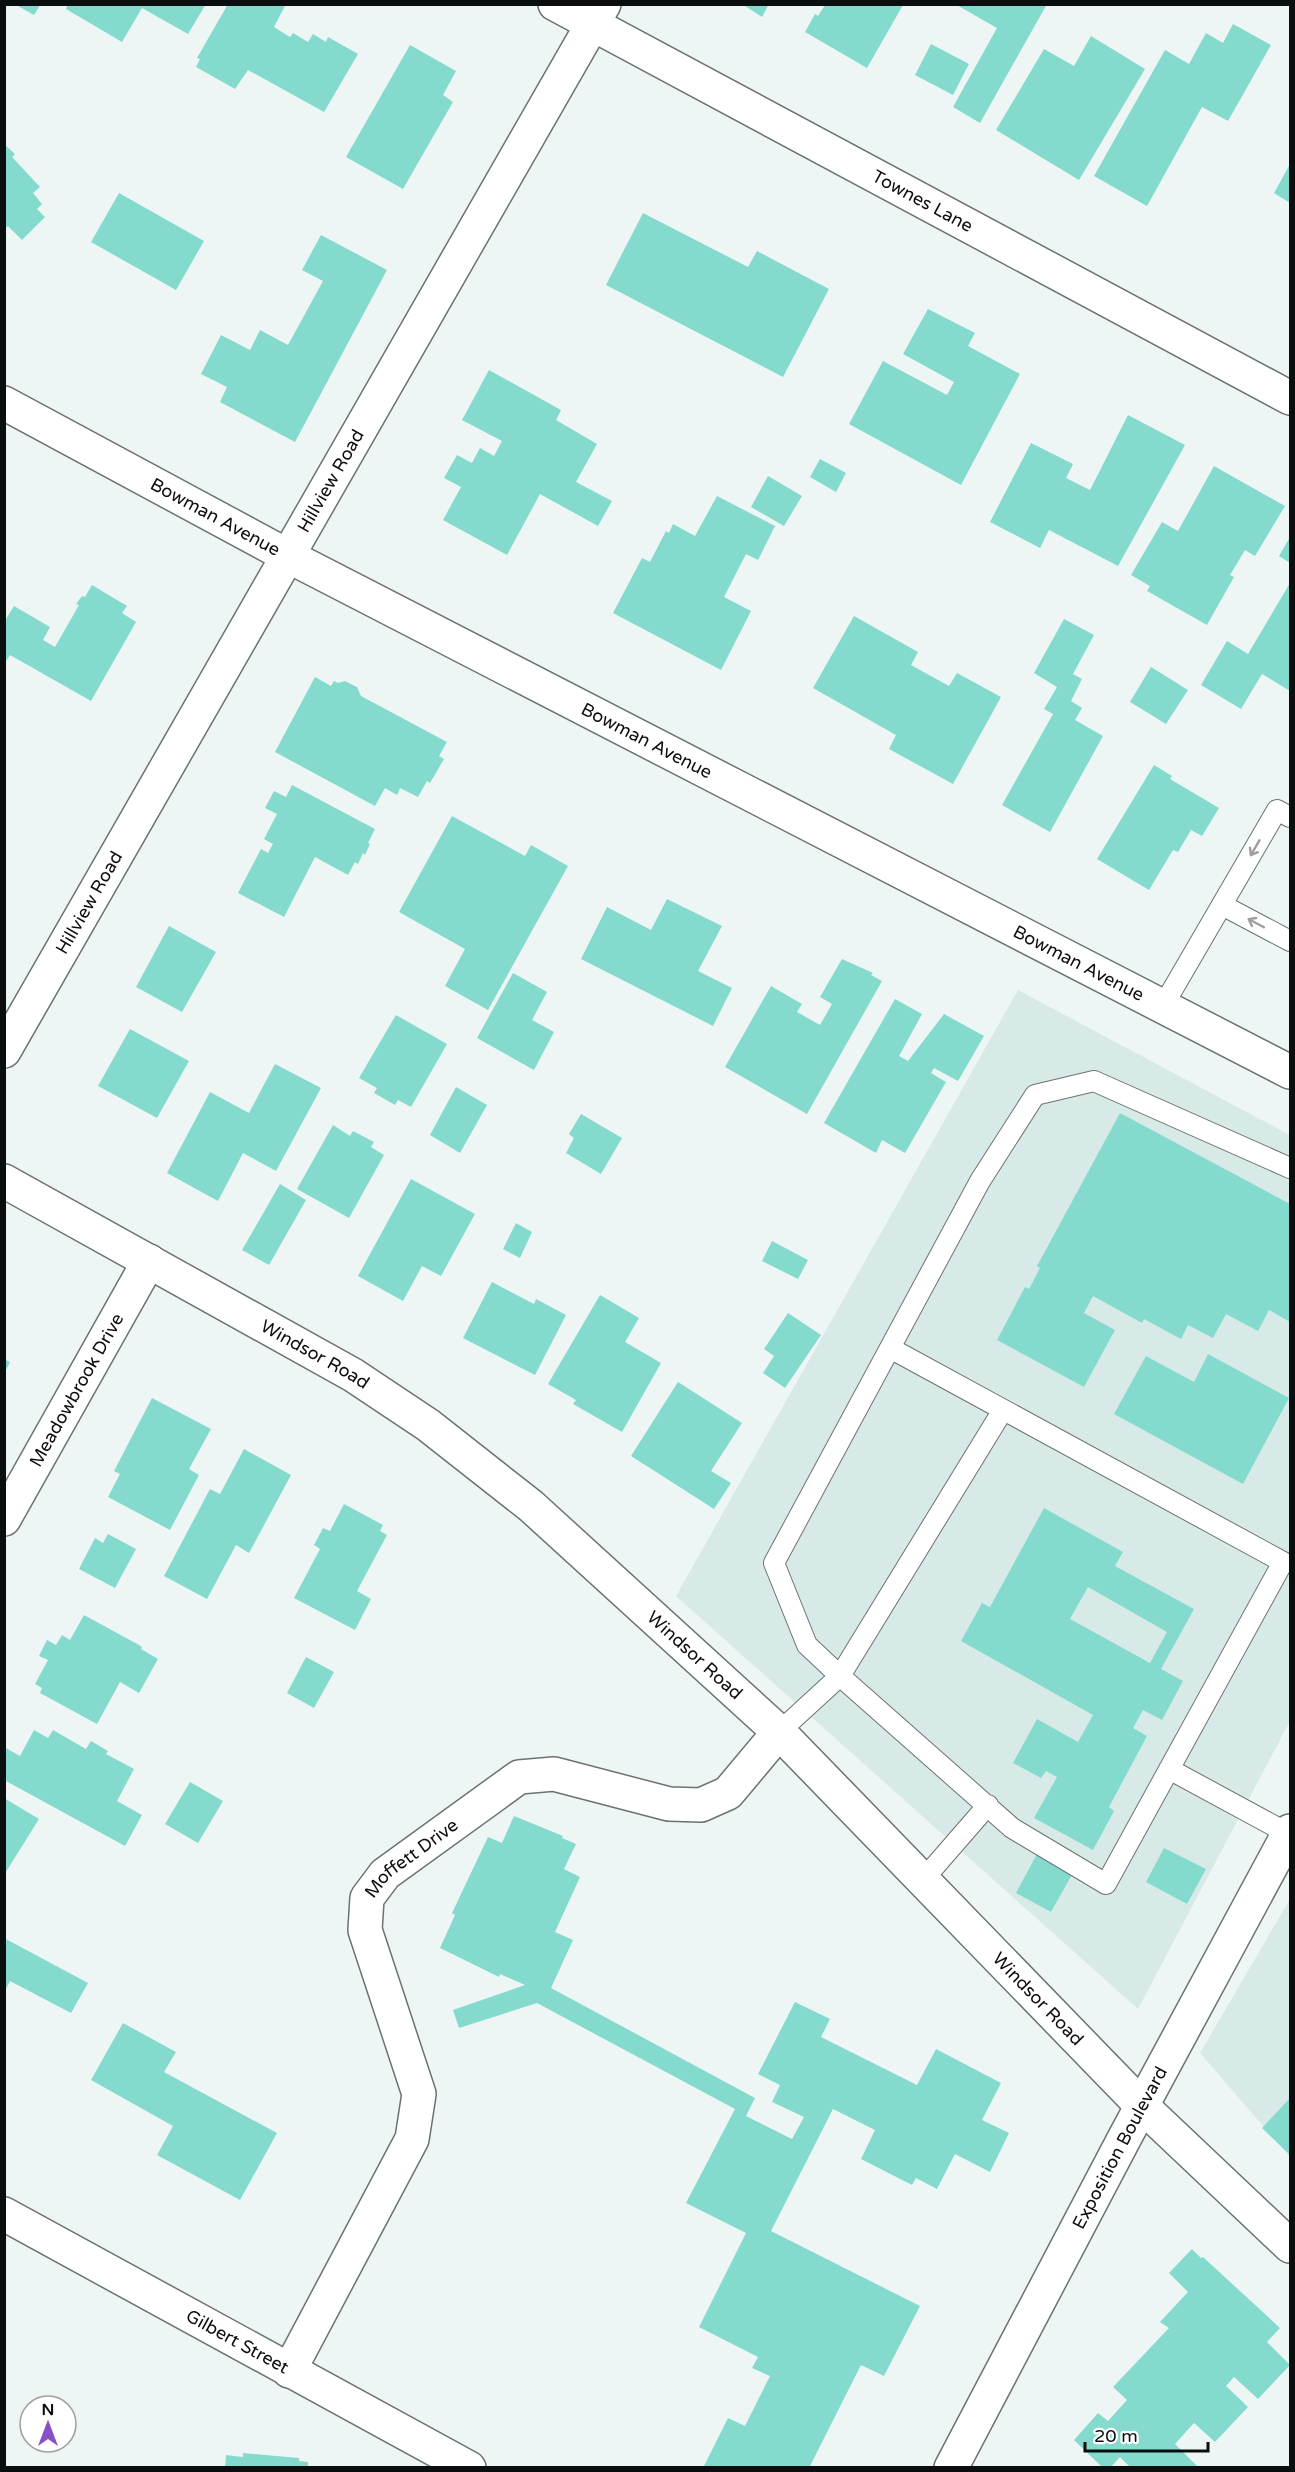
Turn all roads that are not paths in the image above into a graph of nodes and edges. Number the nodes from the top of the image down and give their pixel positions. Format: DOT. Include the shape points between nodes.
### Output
graph roads {
  1 [pos="555,4"];
  2 [pos="598,14"];
  3 [pos="1290,398"];
  4 [pos="4,404"];
  5 [pos="288,556"];
  6 [pos="1290,817"];
  7 [pos="1222,905"];
  8 [pos="1290,941"];
  9 [pos="1163,1006"];
  10 [pos="4,1051"];
  11 [pos="1290,1072"];
  12 [pos="1290,1168"];
  13 [pos="4,1181"];
  14 [pos="149,1261"];
  15 [pos="890,1348"];
  16 [pos="1003,1410"];
  17 [pos="4,1519"];
  18 [pos="1288,1558"];
  19 [pos="840,1676"];
  20 [pos="779,1732"];
  21 [pos="1169,1769"];
  22 [pos="988,1805"];
  23 [pos="1290,1832"];
  24 [pos="922,1881"];
  25 [pos="1143,2106"];
  26 [pos="4,2214"];
  27 [pos="1290,2246"];
  28 [pos="289,2371"];
  29 [pos="469,2468"];
  30 [pos="951,2468"];
  1 -- 2 [label="street, Townes Lane"];
  2 -- 3 [label="street, Townes Lane"];
  2 -- 5 [label="street, Hillview Road"];
  4 -- 5 [label="street, Bowman Avenue"];
  5 -- 9 [label="street, Bowman Avenue"];
  5 -- 10 [label="street, Hillview Road"];
  6 -- 7 [label="lane, one-way" via="1277,810"];
  8 -- 7 [label="lane, one-way"];
  7 -- 9 [label="lane"];
  9 -- 11 [label="street, Bowman Avenue"];
  12 -- 15 [label="lane" via="1094,1081 1035,1095 980,1181"];
  13 -- 14 [label="street, Windsor Road"];
  14 -- 17 [label="street, Meadowbrook Drive"];
  14 -- 20 [label="street, Windsor Road" via="353,1375 428,1425 531,1506"];
  15 -- 16 [label="lane"];
  15 -- 19 [label="lane" via="774,1563 807,1645"];
  16 -- 18 [label="lane"];
  16 -- 19 [label="lane"];
  18 -- 21 [label="lane"];
  19 -- 20 [label="lane"];
  19 -- 22 [label="lane"];
  20 -- 24 [label="street, Windsor Road"];
  20 -- 28 [label="street, Moffett Drive" via="728,1793 701,1805 669,1804 554,1773 519,1777 385,1874 367,1898 365,1930 419,2094 412,2139"];
  21 -- 22 [label="lane" via="1106,1884 1012,1828"];
  21 -- 23 [label="lane"];
  22 -- 24 [label="lane"];
  23 -- 25 [label="street, Exposition Boulevard"];
  24 -- 25 [label="street, Windsor Road"];
  25 -- 27 [label="street, Windsor Road"];
  25 -- 30 [label="street, Exposition Boulevard"];
  26 -- 28 [label="street, Gilbert Street"];
  28 -- 29 [label="street, Gilbert Street"];
}
